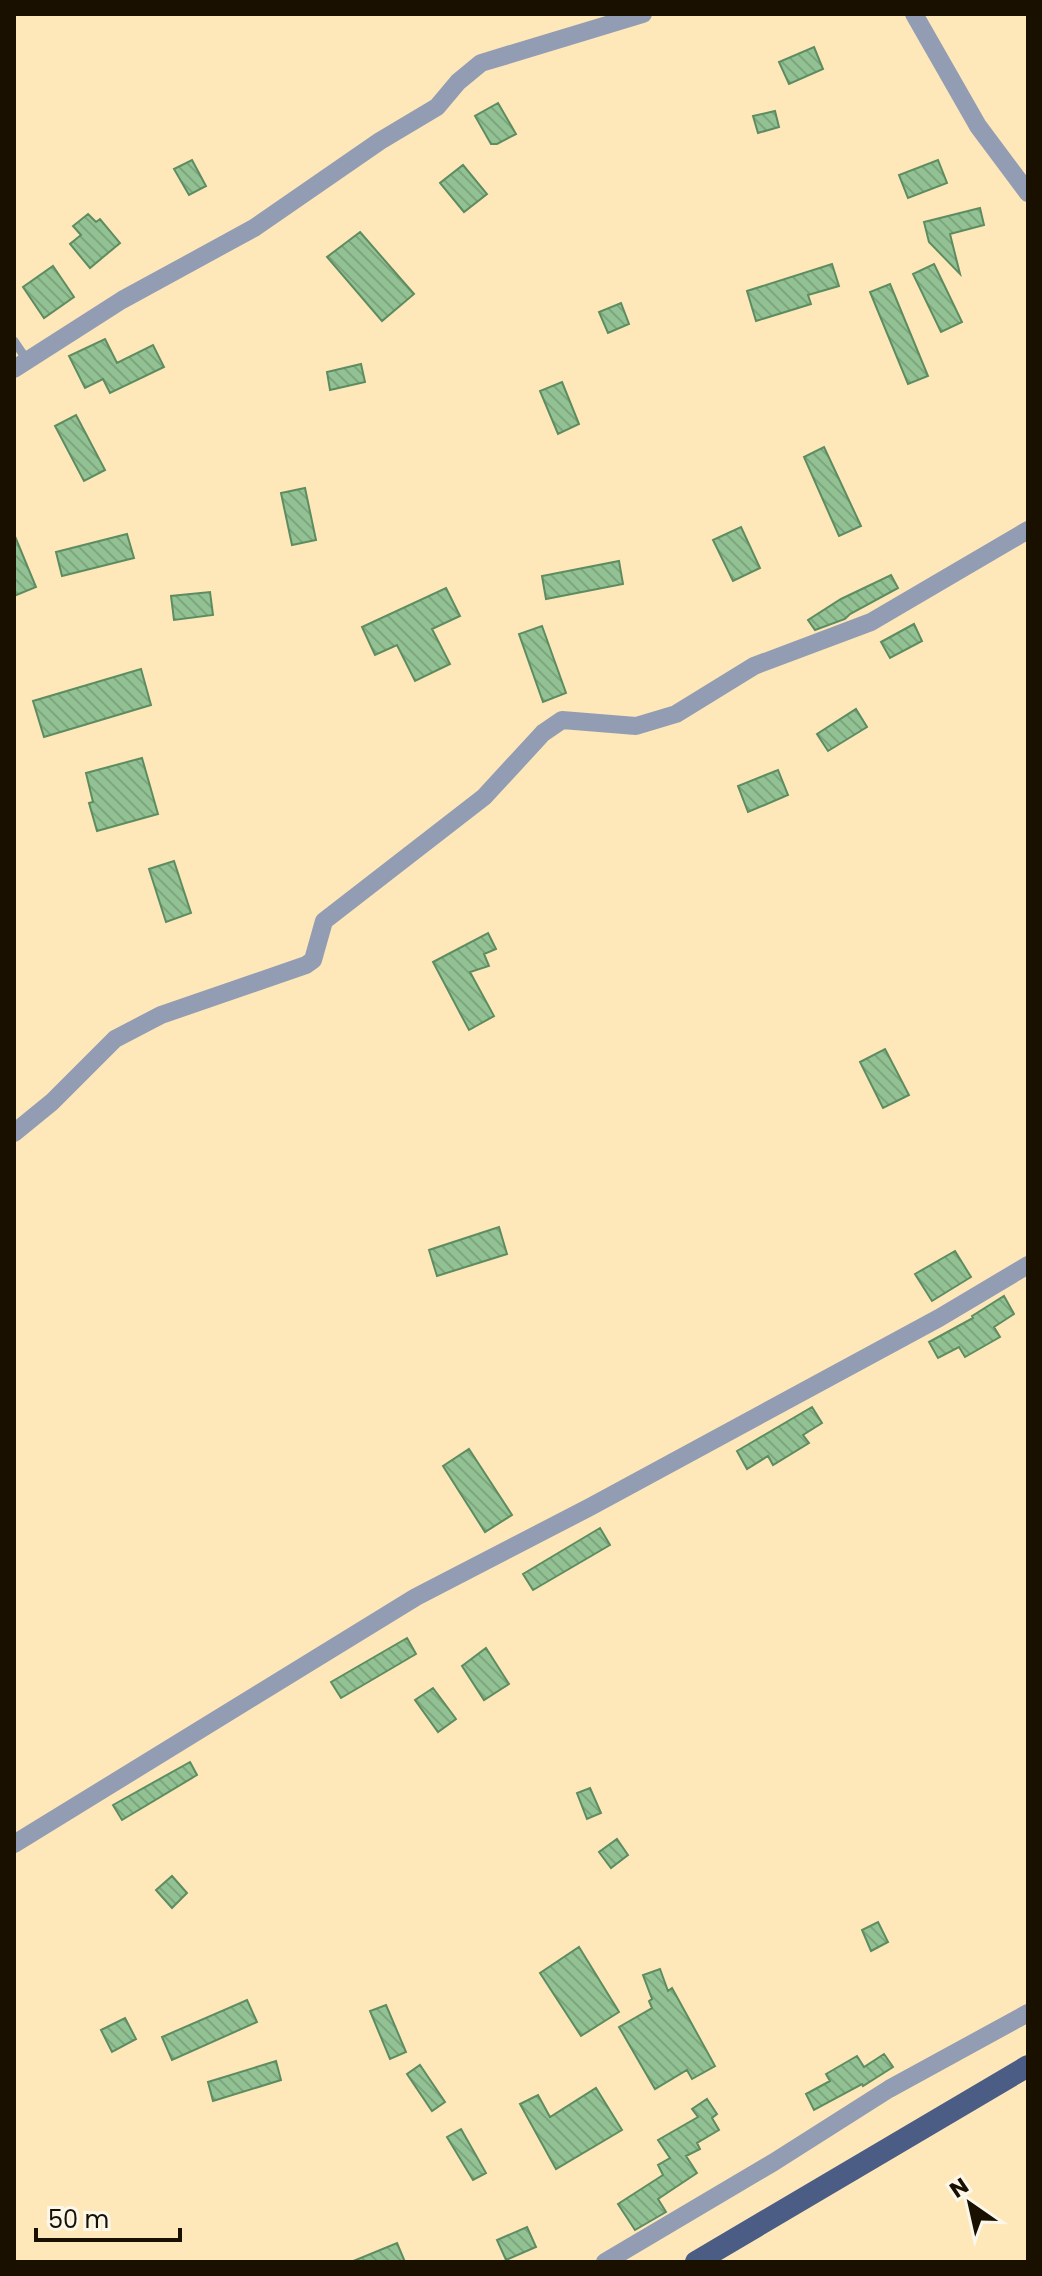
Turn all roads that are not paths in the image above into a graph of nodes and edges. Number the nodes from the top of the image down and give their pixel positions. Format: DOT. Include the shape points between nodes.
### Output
graph roads {
  1 [pos="643,14"];
  2 [pos="914,14"];
  3 [pos="1028,193"];
  4 [pos="14,341"];
  5 [pos="21,364"];
  6 [pos="1028,530"];
  7 [pos="14,1133"];
  8 [pos="1028,1265"];
  9 [pos="14,1844"];
  10 [pos="1028,2013"];
  11 [pos="1028,2066"];
  12 [pos="605,2262"];
  13 [pos="696,2262"];
  1 -- 5 [label="street" via="481,63 437,107 254,228 122,300"];
  2 -- 3 [label="street" via="978,126"];
  4 -- 5 [label="lane"];
  6 -- 7 [label="street" via="871,622 754,666 676,714 636,726 562,720 543,733 484,797 324,921 313,960 161,1015 115,1039"];
  8 -- 9 [label="street" via="939,1318 416,1597"];
  10 -- 12 [label="street" via="889,2089"];
  11 -- 13 [label="main road"];
}
